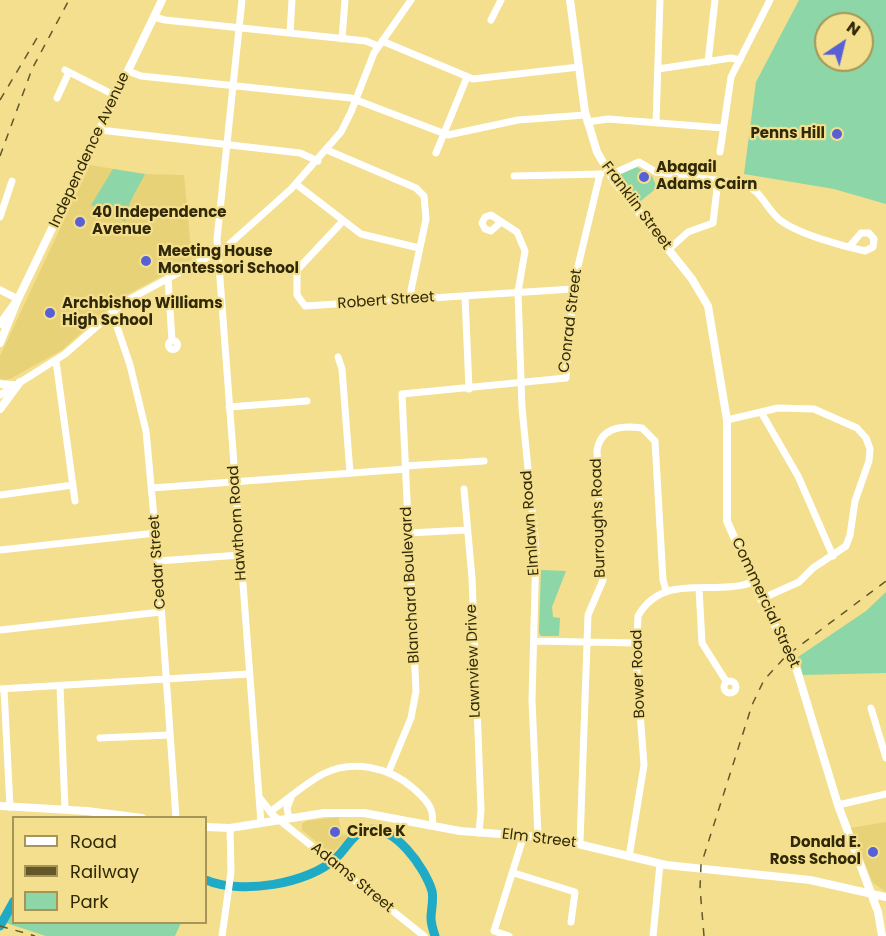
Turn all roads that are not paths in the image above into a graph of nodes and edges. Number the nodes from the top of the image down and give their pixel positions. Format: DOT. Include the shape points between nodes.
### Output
graph roads {
  1 [pos="162,0"];
  2 [pos="242,0"];
  3 [pos="292,0"];
  4 [pos="345,0"];
  5 [pos="411,0"];
  6 [pos="501,0"];
  7 [pos="570,0"];
  8 [pos="660,0"];
  9 [pos="715,0"];
  10 [pos="770,0"];
  11 [pos="154,17"];
  12 [pos="491,20"];
  13 [pos="239,28"];
  14 [pos="290,33"];
  15 [pos="342,39"];
  16 [pos="380,43"];
  17 [pos="740,60"];
  18 [pos="708,62"];
  19 [pos="579,68"];
  20 [pos="658,69"];
  21 [pos="128,71"];
  22 [pos="466,77"];
  23 [pos="233,86"];
  24 [pos="116,96"];
  25 [pos="57,98"];
  26 [pos="356,99"];
  27 [pos="586,119"];
  28 [pos="656,123"];
  29 [pos="723,128"];
  30 [pos="100,130"];
  31 [pos="444,134"];
  32 [pos="226,145"];
  33 [pos="327,150"];
  34 [pos="720,152"];
  35 [pos="436,153"];
  36 [pos="318,160"];
  37 [pos="606,174"];
  38 [pos="514,176"];
  39 [pos="718,180"];
  40 [pos="12,181"];
  41 [pos="296,184"];
  42 [pos="0,217"];
  43 [pos="342,222"];
  44 [pos="501,222"];
  45 [pos="849,247"];
  46 [pos="419,248"];
  47 [pos="668,250"];
  48 [pos="218,252"];
  49 [pos="683,267"];
  50 [pos="168,278"];
  51 [pos="573,289"];
  52 [pos="0,290"];
  53 [pos="518,292"];
  54 [pos="465,296"];
  55 [pos="18,300"];
  56 [pos="411,300"];
  57 [pos="112,312"];
  58 [pos="0,324"];
  59 [pos="172,341"];
  60 [pos="0,343"];
  61 [pos="338,357"];
  62 [pos="56,361"];
  63 [pos="0,384"];
  64 [pos="16,384"];
  65 [pos="521,384"];
  66 [pos="0,389"];
  67 [pos="469,389"];
  68 [pos="402,394"];
  69 [pos="0,395"];
  70 [pos="308,401"];
  71 [pos="229,407"];
  72 [pos="0,409"];
  73 [pos="760,412"];
  74 [pos="727,420"];
  75 [pos="484,461"];
  76 [pos="406,467"];
  77 [pos="350,473"];
  78 [pos="235,482"];
  79 [pos="73,485"];
  80 [pos="152,488"];
  81 [pos="464,489"];
  82 [pos="0,495"];
  83 [pos="75,501"];
  84 [pos="467,530"];
  85 [pos="408,532"];
  86 [pos="156,533"];
  87 [pos="0,550"];
  88 [pos="240,555"];
  89 [pos="833,556"];
  90 [pos="158,561"];
  91 [pos="753,582"];
  92 [pos="699,588"];
  93 [pos="666,590"];
  94 [pos="761,599"];
  95 [pos="161,612"];
  96 [pos="0,630"];
  97 [pos="534,641"];
  98 [pos="587,642"];
  99 [pos="636,643"];
  100 [pos="249,674"];
  101 [pos="167,680"];
  102 [pos="726,681"];
  103 [pos="60,686"];
  104 [pos="2,689"];
  105 [pos="871,708"];
  106 [pos="170,735"];
  107 [pos="100,738"];
  108 [pos="886,758"];
  109 [pos="389,771"];
  110 [pos="257,793"];
  111 [pos="886,794"];
  112 [pos="291,798"];
  113 [pos="838,805"];
  114 [pos="0,806"];
  115 [pos="10,807"];
  116 [pos="66,809"];
  117 [pos="270,812"];
  118 [pos="125,816"];
  119 [pos="176,816"];
  120 [pos="284,819"];
  121 [pos="261,823"];
  122 [pos="432,826"];
  123 [pos="207,827"];
  124 [pos="230,828"];
  125 [pos="479,833"];
  126 [pos="524,835"];
  127 [pos="538,836"];
  128 [pos="580,843"];
  129 [pos="629,857"];
  130 [pos="660,864"];
  131 [pos="514,873"];
  132 [pos="872,893"];
  133 [pos="886,897"];
  134 [pos="570,922"];
  135 [pos="222,936"];
  136 [pos="424,936"];
  137 [pos="509,936"];
  138 [pos="653,936"];
  139 [pos="882,936"];
  1 -- 11 [label="main road, Independence Avenue"];
  2 -- 13 [label="street, Hawthorn Road"];
  3 -- 14 [label="street"];
  4 -- 15 [label="street"];
  5 -- 16 [label="street"];
  6 -- 12 [label="street"];
  7 -- 19 [label="main road, Franklin Street"];
  8 -- 20 [label="street"];
  9 -- 18 [label="street"];
  10 -- 17 [label="street"];
  11 -- 13 [label="street"];
  11 -- 21 [label="main road, Independence Avenue"];
  13 -- 14 [label="street"];
  13 -- 23 [label="street, Hawthorn Road"];
  14 -- 15 [label="street"];
  15 -- 16 [label="street"];
  16 -- 22 [label="street"];
  16 -- 26 [label="street"];
  17 -- 18 [label="street"];
  17 -- 29 [label="street" via="730,80"];
  18 -- 20 [label="street"];
  19 -- 22 [label="street" via="480,79"];
  19 -- 27 [label="main road, Franklin Street"];
  20 -- 28 [label="street"];
  21 -- 23 [label="street" via="141,76"];
  21 -- 24 [label="main road, Independence Avenue"];
  22 -- 31 [label="street"];
  23 -- 26 [label="street"];
  23 -- 32 [label="street, Hawthorn Road"];
  24 -- 25 [label="street" via="67,71"];
  24 -- 30 [label="main road, Independence Avenue"];
  26 -- 31 [label="street"];
  26 -- 33 [label="street" via="344,128"];
  27 -- 28 [label="street"];
  27 -- 31 [label="street" via="518,120 456,135"];
  27 -- 37 [label="main road, Franklin Street"];
  28 -- 29 [label="street"];
  29 -- 34 [label="street"];
  30 -- 32 [label="street"];
  30 -- 55 [label="main road, Independence Avenue"];
  31 -- 35 [label="street"];
  32 -- 36 [label="street" via="300,153"];
  32 -- 48 [label="street, Hawthorn Road"];
  33 -- 36 [label="street"];
  33 -- 46 [label="street" via="422,192 427,210"];
  36 -- 41 [label="street"];
  37 -- 38 [label="street"];
  37 -- 39 [label="street" via="639,162 656,172"];
  37 -- 47 [label="main road, Franklin Street"];
  37 -- 51 [label="street, Conrad Street"];
  39 -- 45 [label="street" via="750,186 784,223"];
  39 -- 47 [label="street" via="712,223 688,232"];
  40 -- 42 [label="street"];
  41 -- 43 [label="street"];
  41 -- 48 [label="street"];
  43 -- 46 [label="street" via="367,237"];
  43 -- 56 [label="street, Robert Street" via="297,270 300,302 309,307"];
  44 -- 53 [label="street, Elmlawn Road" via="515,230 524,245"];
  45 -- 45 [label="street" via="859,234 868,233 874,239 869,250"];
  46 -- 56 [label="street"];
  47 -- 49 [label="main road, Franklin Street"];
  48 -- 50 [label="street"];
  48 -- 71 [label="street, Hawthorn Road"];
  49 -- 74 [label="main road, Commercial Street" via="709,310"];
  50 -- 57 [label="street"];
  50 -- 59 [label="street"];
  51 -- 53 [label="street, Robert Street"];
  51 -- 65 [label="street, Conrad Street" via="567,377 562,381"];
  52 -- 55 [label="street"];
  53 -- 54 [label="street, Robert Street"];
  53 -- 65 [label="street, Elmlawn Road"];
  54 -- 56 [label="street, Robert Street"];
  54 -- 67 [label="street"];
  55 -- 58 [label="main road, Independence Avenue"];
  55 -- 60 [label="main road, Independence Avenue"];
  57 -- 62 [label="street"];
  57 -- 80 [label="street, Cedar Street" via="142,409"];
  61 -- 77 [label="street"];
  62 -- 64 [label="street"];
  62 -- 79 [label="street"];
  63 -- 64 [label="main road"];
  64 -- 66 [label="street"];
  64 -- 69 [label="street"];
  64 -- 72 [label="main road"];
  65 -- 67 [label="street, Conrad Street"];
  65 -- 97 [label="street, Elmlawn Road" via="536,545"];
  67 -- 68 [label="street, Conrad Street"];
  68 -- 76 [label="street, Blanchard Boulevard"];
  70 -- 71 [label="street"];
  71 -- 78 [label="street, Hawthorn Road"];
  73 -- 74 [label="street"];
  73 -- 89 [label="street" via="798,476"];
  73 -- 89 [label="street" via="790,407 814,409 854,426 867,441 870,458 853,509 850,538"];
  74 -- 91 [label="main road, Commercial Street" via="727,518"];
  75 -- 76 [label="street"];
  76 -- 77 [label="street"];
  76 -- 85 [label="street, Blanchard Boulevard"];
  77 -- 78 [label="street"];
  78 -- 80 [label="street"];
  78 -- 88 [label="street, Hawthorn Road"];
  79 -- 82 [label="street"];
  79 -- 83 [label="street"];
  80 -- 86 [label="street, Cedar Street"];
  81 -- 84 [label="street, Lawnview Drive"];
  84 -- 85 [label="street"];
  84 -- 125 [label="street, Lawnview Drive" via="472,578"];
  85 -- 109 [label="street, Blanchard Boulevard" via="416,696"];
  86 -- 87 [label="street"];
  86 -- 90 [label="street, Cedar Street"];
  88 -- 90 [label="street"];
  88 -- 100 [label="street, Hawthorn Road"];
  89 -- 94 [label="street" via="799,582"];
  90 -- 95 [label="street, Cedar Street"];
  91 -- 92 [label="street"];
  91 -- 94 [label="main road, Commercial Street"];
  92 -- 93 [label="street"];
  92 -- 102 [label="street" via="702,643"];
  93 -- 98 [label="street, Burroughs Road" via="656,444 642,428 611,430 601,437 597,450 603,577 588,612"];
  93 -- 99 [label="street, Bower Road" via="639,614"];
  94 -- 113 [label="main road, Commercial Street" via="795,664"];
  95 -- 96 [label="street"];
  95 -- 101 [label="street, Cedar Street"];
  97 -- 98 [label="street"];
  97 -- 127 [label="street, Elmlawn Road" via="532,729"];
  98 -- 99 [label="street"];
  98 -- 128 [label="street, Burroughs Road"];
  99 -- 129 [label="street, Bower Road" via="644,765"];
  100 -- 101 [label="street"];
  100 -- 110 [label="street, Hawthorn Road"];
  101 -- 103 [label="street"];
  101 -- 106 [label="street, Cedar Street"];
  103 -- 104 [label="street"];
  103 -- 116 [label="street"];
  104 -- 115 [label="street"];
  105 -- 108 [label="street"];
  106 -- 107 [label="street"];
  106 -- 119 [label="street, Cedar Street"];
  109 -- 112 [label="street" via="333,770"];
  109 -- 122 [label="street" via="429,804 434,813"];
  110 -- 117 [label="street"];
  110 -- 121 [label="street, Hawthorn Road"];
  111 -- 113 [label="street"];
  112 -- 117 [label="street"];
  112 -- 120 [label="street"];
  113 -- 132 [label="main road, Commercial Street"];
  114 -- 115 [label="main road"];
  115 -- 116 [label="main road"];
  116 -- 118 [label="main road"];
  117 -- 120 [label="street"];
  120 -- 121 [label="main road, Elm Street"];
  120 -- 122 [label="main road, Elm Street" via="354,812"];
  120 -- 136 [label="street, Adams Street"];
  121 -- 124 [label="main road, Elm Street"];
  122 -- 125 [label="main road, Elm Street"];
  123 -- 124 [label="main road, Elm Street"];
  124 -- 135 [label="street" via="230,881"];
  125 -- 126 [label="main road, Elm Street"];
  126 -- 127 [label="main road, Elm Street"];
  126 -- 131 [label="street"];
  127 -- 128 [label="main road, Elm Street"];
  128 -- 129 [label="main road, Elm Street"];
  129 -- 130 [label="main road, Elm Street"];
  130 -- 132 [label="main road, Elm Street" via="810,880"];
  130 -- 138 [label="street"];
  131 -- 134 [label="street" via="575,892"];
  131 -- 137 [label="street" via="494,931"];
  132 -- 133 [label="main road, Elm Street"];
  132 -- 139 [label="main road, Commercial Street"];
}
